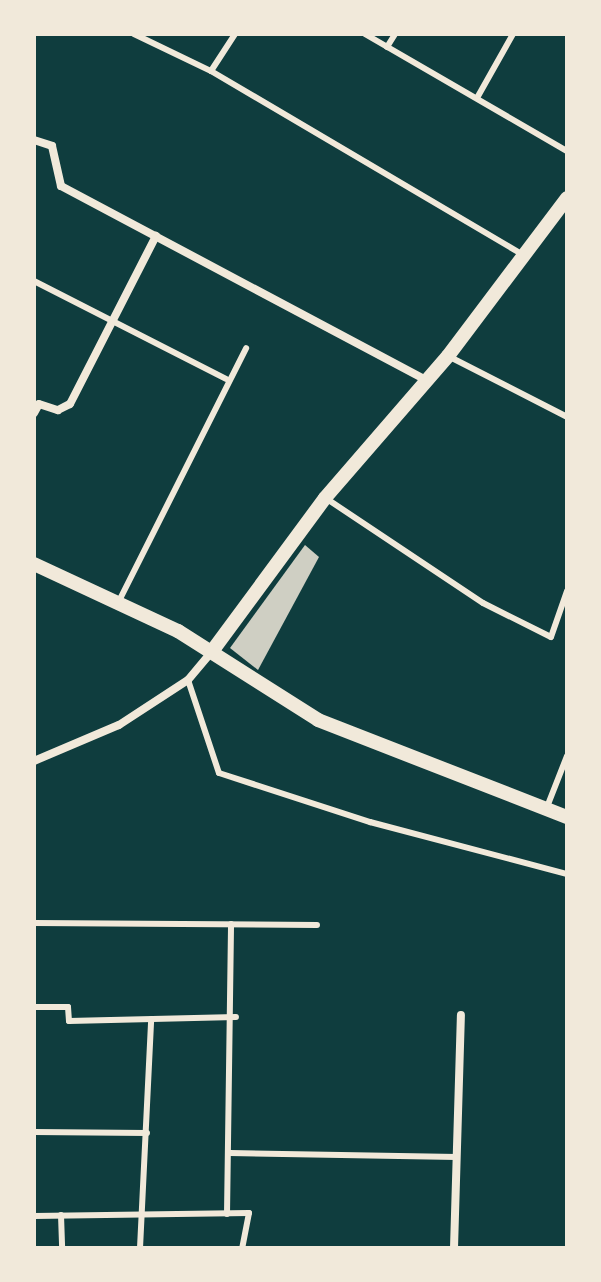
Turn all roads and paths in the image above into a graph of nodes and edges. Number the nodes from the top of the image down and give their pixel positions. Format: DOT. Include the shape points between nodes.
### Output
graph roads {
  1 [pos="134,34"];
  2 [pos="235,34"];
  3 [pos="365,34"];
  4 [pos="395,34"];
  5 [pos="513,34"];
  6 [pos="387,47"];
  7 [pos="211,71"];
  8 [pos="477,98"];
  9 [pos="34,140"];
  10 [pos="567,151"];
  11 [pos="567,198"];
  12 [pos="156,236"];
  13 [pos="522,254"];
  14 [pos="34,281"];
  15 [pos="112,321"];
  16 [pos="246,348"];
  17 [pos="448,356"];
  18 [pos="226,379"];
  19 [pos="427,381"];
  20 [pos="34,413"];
  21 [pos="567,417"];
  22 [pos="325,498"];
  23 [pos="34,564"];
  24 [pos="567,591"];
  25 [pos="119,601"];
  26 [pos="213,650"];
  27 [pos="188,680"];
  28 [pos="567,756"];
  29 [pos="34,761"];
  30 [pos="547,807"];
  31 [pos="567,817"];
  32 [pos="567,874"];
  33 [pos="34,923"];
  34 [pos="231,924"];
  35 [pos="317,925"];
  36 [pos="34,1007"];
  37 [pos="461,1015"];
  38 [pos="236,1017"];
  39 [pos="151,1019"];
  40 [pos="34,1132"];
  41 [pos="147,1133"];
  42 [pos="230,1153"];
  43 [pos="457,1157"];
  44 [pos="140,1214"];
  45 [pos="227,1214"];
  46 [pos="61,1215"];
  47 [pos="34,1216"];
  48 [pos="62,1248"];
  49 [pos="140,1248"];
  50 [pos="242,1248"];
  51 [pos="454,1248"];
  1 -- 7 [label="lane"];
  2 -- 7 [label="lane"];
  3 -- 6 [label="lane"];
  4 -- 6 [label="lane"];
  5 -- 8 [label="lane"];
  6 -- 8 [label="lane"];
  7 -- 13 [label="lane"];
  8 -- 10 [label="lane"];
  9 -- 12 [label="street" via="52,146 61,186"];
  11 -- 13 [label="street"];
  12 -- 15 [label="street"];
  12 -- 19 [label="street"];
  13 -- 17 [label="street"];
  14 -- 15 [label="lane"];
  15 -- 18 [label="lane"];
  15 -- 20 [label="street" via="70,404 58,410 39,404"];
  16 -- 18 [label="lane"];
  17 -- 19 [label="street"];
  17 -- 21 [label="lane"];
  18 -- 25 [label="lane"];
  19 -- 22 [label="street"];
  22 -- 24 [label="lane" via="483,603 551,637"];
  22 -- 26 [label="street"];
  23 -- 25 [label="street"];
  25 -- 26 [label="street"];
  26 -- 27 [label="street"];
  26 -- 30 [label="street" via="318,720"];
  27 -- 29 [label="street" via="119,725"];
  27 -- 32 [label="lane" via="219,773 370,822"];
  28 -- 30 [label="lane"];
  30 -- 31 [label="street"];
  33 -- 34 [label="lane"];
  34 -- 35 [label="lane"];
  34 -- 38 [label="lane"];
  36 -- 39 [label="lane" via="68,1007 69,1021"];
  37 -- 43 [label="street"];
  38 -- 39 [label="lane"];
  38 -- 42 [label="lane"];
  39 -- 41 [label="lane"];
  40 -- 41 [label="lane"];
  41 -- 44 [label="lane"];
  42 -- 43 [label="lane"];
  42 -- 45 [label="lane"];
  43 -- 51 [label="street"];
  44 -- 45 [label="lane"];
  44 -- 46 [label="lane"];
  44 -- 49 [label="lane"];
  45 -- 50 [label="lane" via="249,1213"];
  46 -- 47 [label="lane"];
  46 -- 48 [label="lane"];
}
